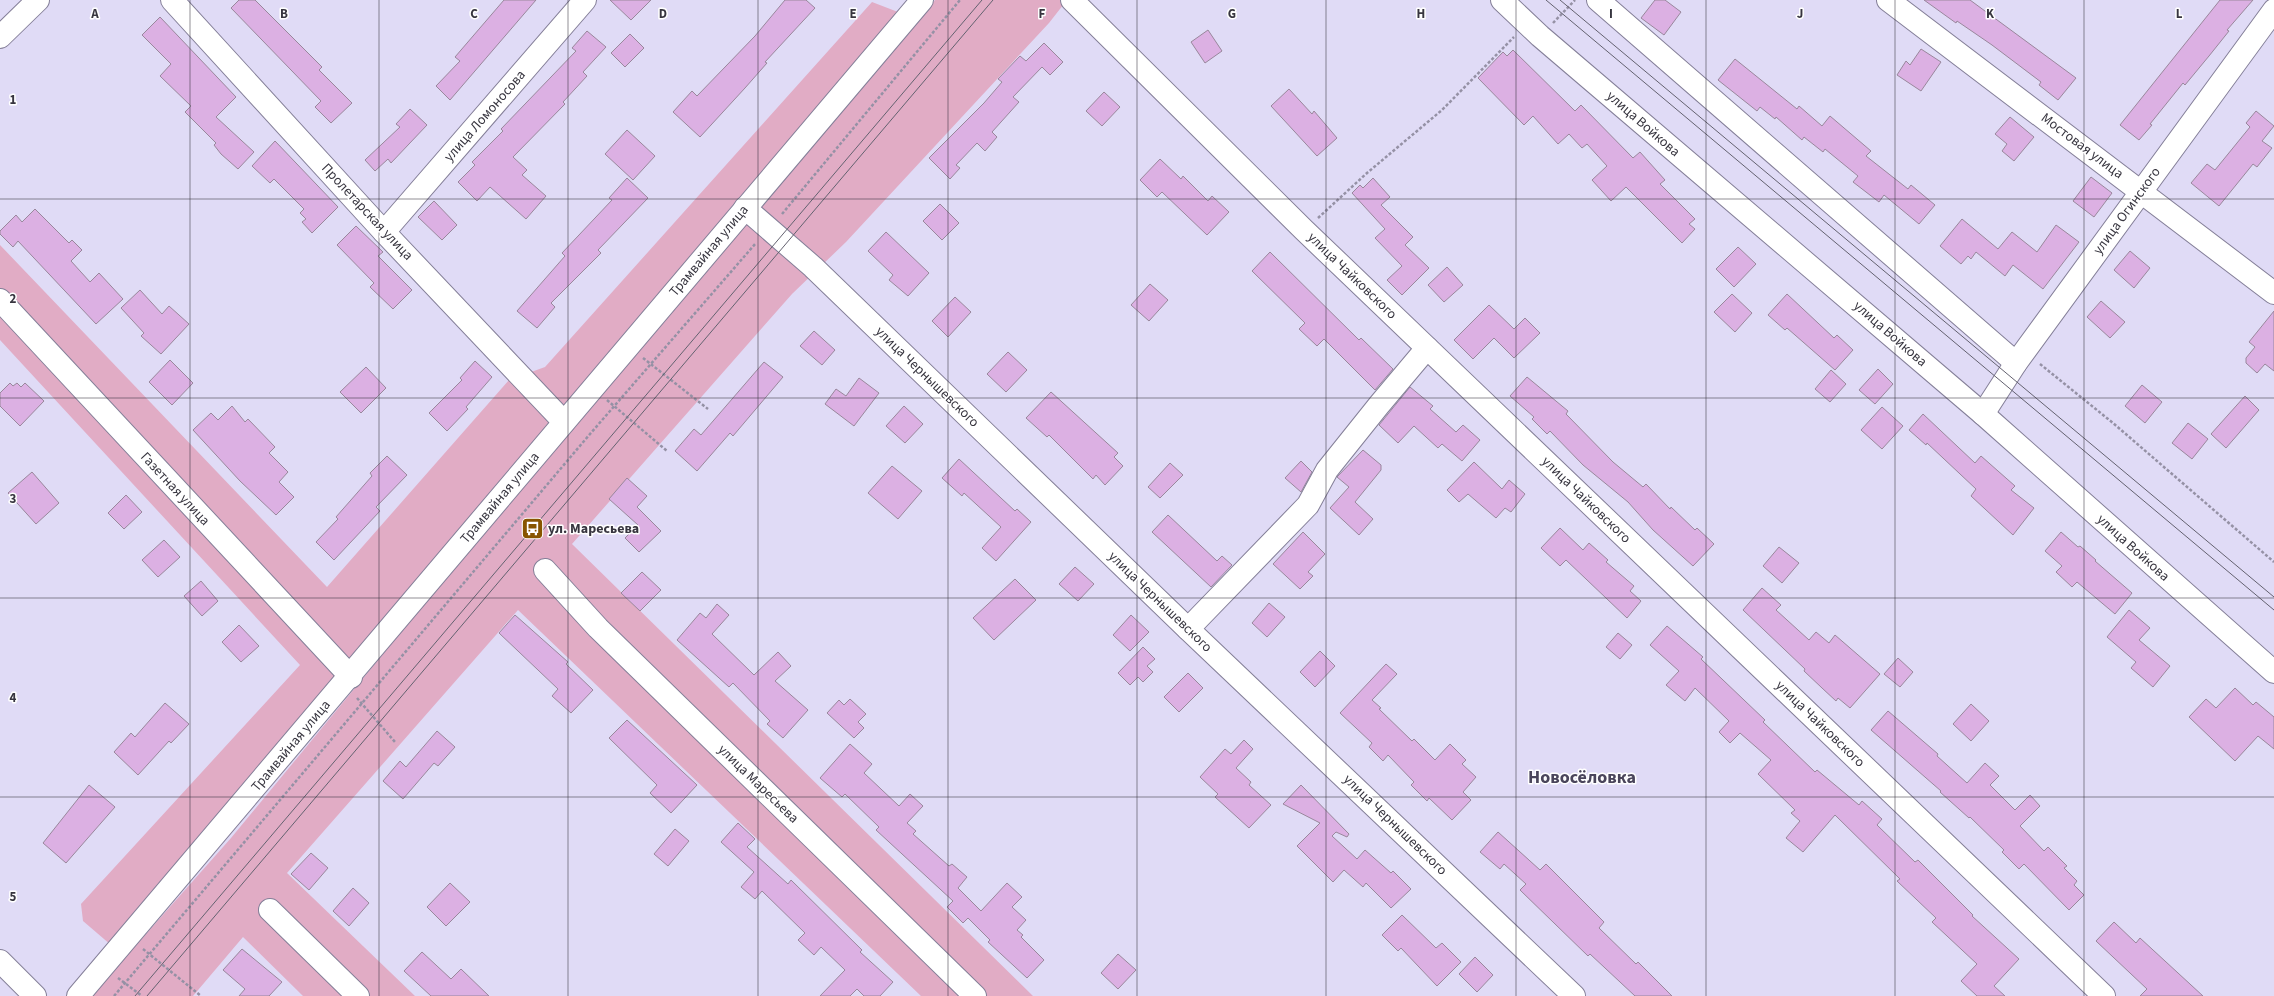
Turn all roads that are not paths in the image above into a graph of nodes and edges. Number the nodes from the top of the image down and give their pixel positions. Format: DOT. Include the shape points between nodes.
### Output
graph roads {
  1 [pos="38,0"];
  2 [pos="172,0"];
  3 [pos="585,0"];
  4 [pos="1072,0"];
  5 [pos="1502,0"];
  6 [pos="1598,0"];
  7 [pos="1888,0"];
  8 [pos="917,2"];
  9 [pos="2274,10"];
  10 [pos="0,37"];
  11 [pos="2141,190"];
  12 [pos="745,208"];
  13 [pos="384,232"];
  14 [pos="2274,293"];
  15 [pos="0,300"];
  16 [pos="1428,348"];
  17 [pos="2016,363"];
  18 [pos="1983,414"];
  19 [pos="564,422"];
  20 [pos="545,570"];
  21 [pos="1188,629"];
  22 [pos="2274,672"];
  23 [pos="347,681"];
  24 [pos="270,910"];
  25 [pos="0,961"];
  26 [pos="35,996"];
  27 [pos="78,996"];
  28 [pos="358,996"];
  29 [pos="975,996"];
  30 [pos="1574,996"];
  31 [pos="2104,996"];
  1 -- 10 [label="street"];
  2 -- 13 [label="street, Пролетарская улица"];
  3 -- 13 [label="street, улица Ломоносова"];
  4 -- 16 [label="street, улица Чайковского" via="1304,230"];
  5 -- 18 [label="street, улица Войкова"];
  6 -- 17 [label="street"];
  7 -- 11 [label="street, Мостовая улица"];
  8 -- 12 [label="street, Трамвайная улица"];
  9 -- 11 [label="street, улица Огинского"];
  11 -- 14 [label="street, Мостовая улица"];
  11 -- 17 [label="street, улица Огинского"];
  12 -- 19 [label="street, Трамвайная улица"];
  12 -- 21 [label="street, улица Чернышевского" via="819,272"];
  13 -- 19 [label="street, Пролетарская улица"];
  15 -- 23 [label="street, Газетная улица"];
  16 -- 21 [label="street" via="1378,405 1327,470 1308,505"];
  16 -- 31 [label="street, улица Чайковского"];
  17 -- 18 [label="street, улица Огинского"];
  18 -- 22 [label="street, улица Войкова"];
  19 -- 23 [label="street, Трамвайная улица"];
  20 -- 29 [label="street, улица Маресьева" via="598,628"];
  21 -- 30 [label="street, улица Чернышевского"];
  23 -- 27 [label="street, Трамвайная улица"];
  24 -- 28 [label="street"];
  25 -- 26 [label="street"];
}
